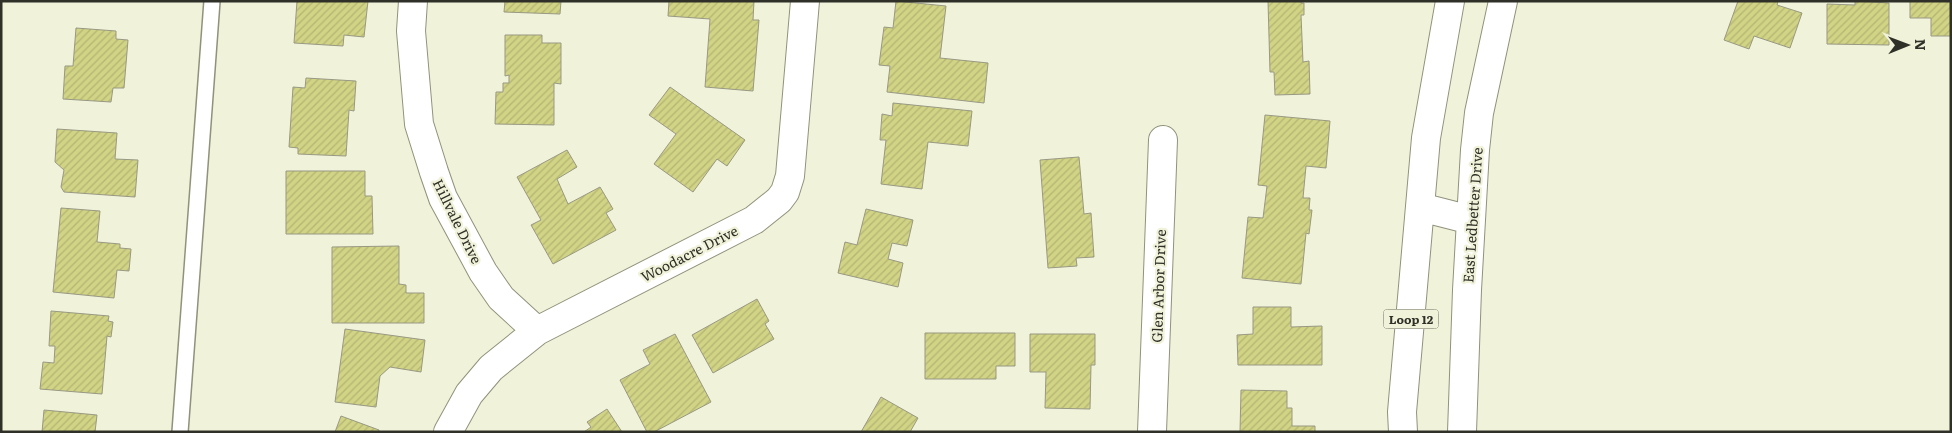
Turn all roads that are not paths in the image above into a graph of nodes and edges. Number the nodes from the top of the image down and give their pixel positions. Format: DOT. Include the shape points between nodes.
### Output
graph roads {
  1 [pos="212,1"];
  2 [pos="413,1"];
  3 [pos="805,1"];
  4 [pos="1450,1"];
  5 [pos="1503,1"];
  6 [pos="1163,140"];
  7 [pos="1420,207"];
  8 [pos="1471,220"];
  9 [pos="537,331"];
  10 [pos="180,432"];
  11 [pos="448,432"];
  12 [pos="1152,432"];
  13 [pos="1403,432"];
  14 [pos="1462,432"];
  1 -- 10 [label="lane"];
  2 -- 9 [label="street, Hillvale Drive" via="411,31 419,124 434,172 483,272 501,298"];
  3 -- 9 [label="street, Woodacre Drive" via="790,176 779,200 754,220"];
  4 -- 7 [label="street, Loop 12" via="1426,138"];
  5 -- 8 [label="street, East Ledbetter Drive" via="1479,113"];
  6 -- 12 [label="street, Glen Arbor Drive"];
  7 -- 8 [label="street"];
  7 -- 13 [label="street, Loop 12" via="1402,412"];
  8 -- 14 [label="street, East Ledbetter Drive"];
  9 -- 11 [label="street, Woodacre Drive" via="491,368 469,394"];
}
